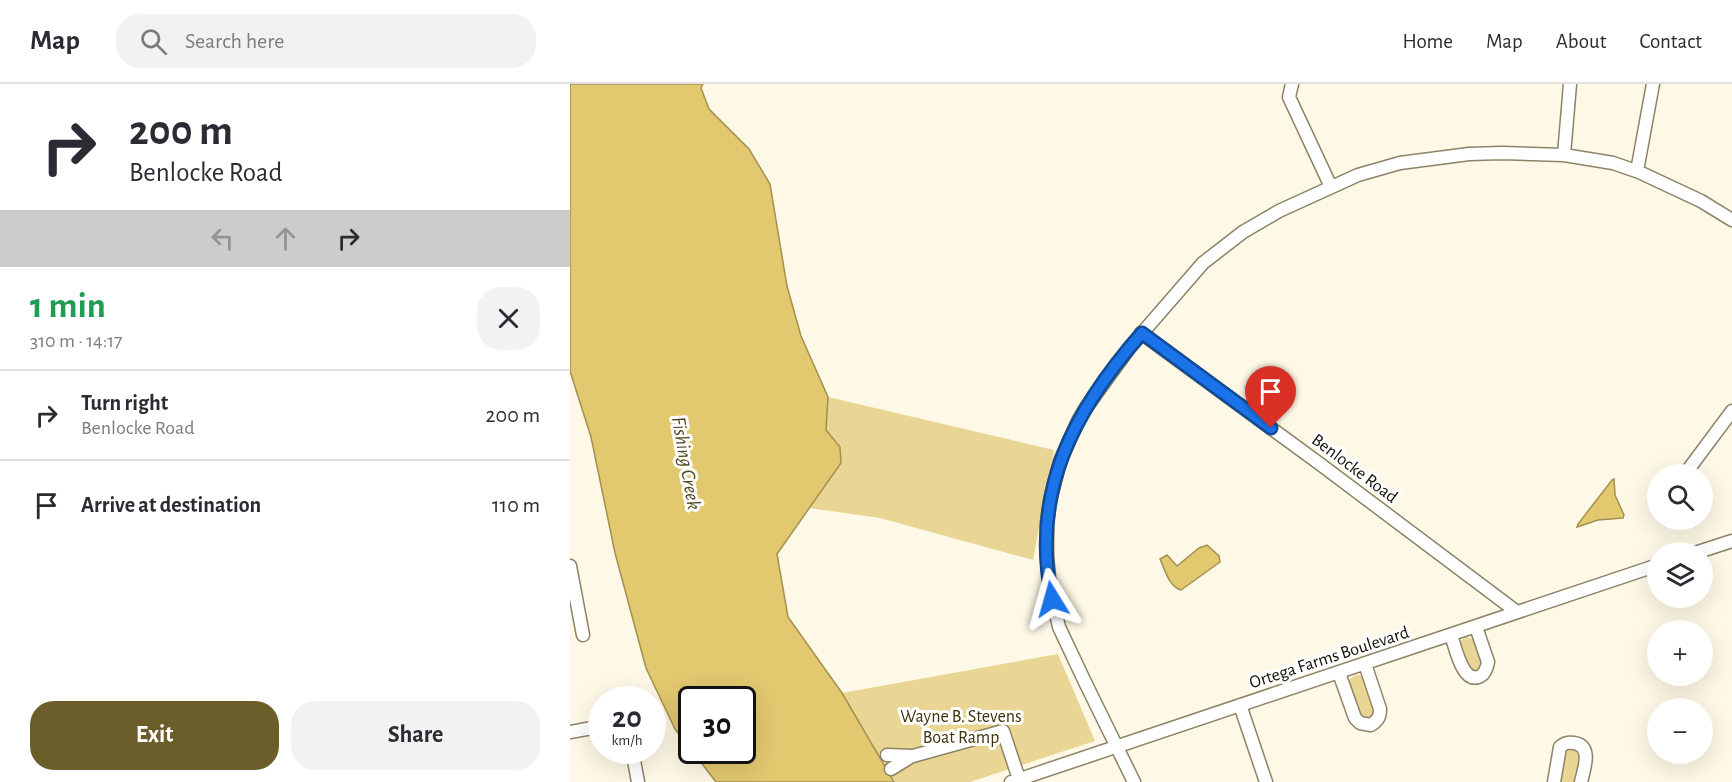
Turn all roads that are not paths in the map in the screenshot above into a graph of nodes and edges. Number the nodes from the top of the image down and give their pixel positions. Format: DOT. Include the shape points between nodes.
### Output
graph roads {
  1 [pos="1292,84"];
  2 [pos="1570,84"];
  3 [pos="1653,84"];
  4 [pos="1564,155"];
  5 [pos="1637,171"];
  6 [pos="1330,187"];
  7 [pos="1732,220"];
  8 [pos="1142,333"];
  9 [pos="1732,411"];
  10 [pos="1692,464"];
  11 [pos="1732,541"];
  12 [pos="1713,547"];
  13 [pos="570,566"];
  14 [pos="1647,570"];
  15 [pos="1517,612"];
  16 [pos="1476,627"];
  17 [pos="583,635"];
  18 [pos="1451,635"];
  19 [pos="1365,664"];
  20 [pos="1339,673"];
  21 [pos="1240,705"];
  22 [pos="588,729"];
  23 [pos="570,732"];
  24 [pos="1117,747"];
  25 [pos="887,755"];
  26 [pos="914,756"];
  27 [pos="635,764"];
  28 [pos="891,770"];
  29 [pos="1015,781"];
  30 [pos="638,782"];
  31 [pos="1134,782"];
  32 [pos="1266,782"];
  33 [pos="1554,782"];
  34 [pos="1581,782"];
  1 -- 6 [label="street" via="1289,97"];
  2 -- 4 [label="street"];
  3 -- 5 [label="street"];
  4 -- 5 [label="street"];
  4 -- 6 [label="street" via="1469,154 1373,170"];
  5 -- 7 [label="street"];
  6 -- 8 [label="street" via="1232,240 1203,263"];
  8 -- 15 [label="street, Benlocke Road"];
  8 -- 24 [label="street" via="1078,421 1056,474 1047,528 1050,588 1059,627"];
  9 -- 10 [label="street"];
  11 -- 12 [label="street"];
  13 -- 17 [label="street"];
  14 -- 15 [label="street, Ortega Farms Boulevard"];
  15 -- 16 [label="street, Ortega Farms Boulevard"];
  16 -- 18 [label="street, Ortega Farms Boulevard"];
  16 -- 18 [label="street" via="1488,662 1479,677 1464,672"];
  18 -- 19 [label="street, Ortega Farms Boulevard"];
  19 -- 20 [label="street, Ortega Farms Boulevard"];
  19 -- 20 [label="street" via="1380,709 1380,716 1371,725 1360,723 1355,717"];
  20 -- 21 [label="street, Ortega Farms Boulevard"];
  21 -- 24 [label="street, Ortega Farms Boulevard"];
  21 -- 32 [label="street"];
  22 -- 23 [label="street"];
  24 -- 29 [label="street, Ortega Farms Boulevard"];
  24 -- 31 [label="street"];
  25 -- 26 [label="street"];
  26 -- 28 [label="street"];
  26 -- 29 [label="street" via="1003,731"];
  27 -- 30 [label="street"];
  33 -- 34 [label="street" via="1560,747 1569,742 1584,748"];
}
